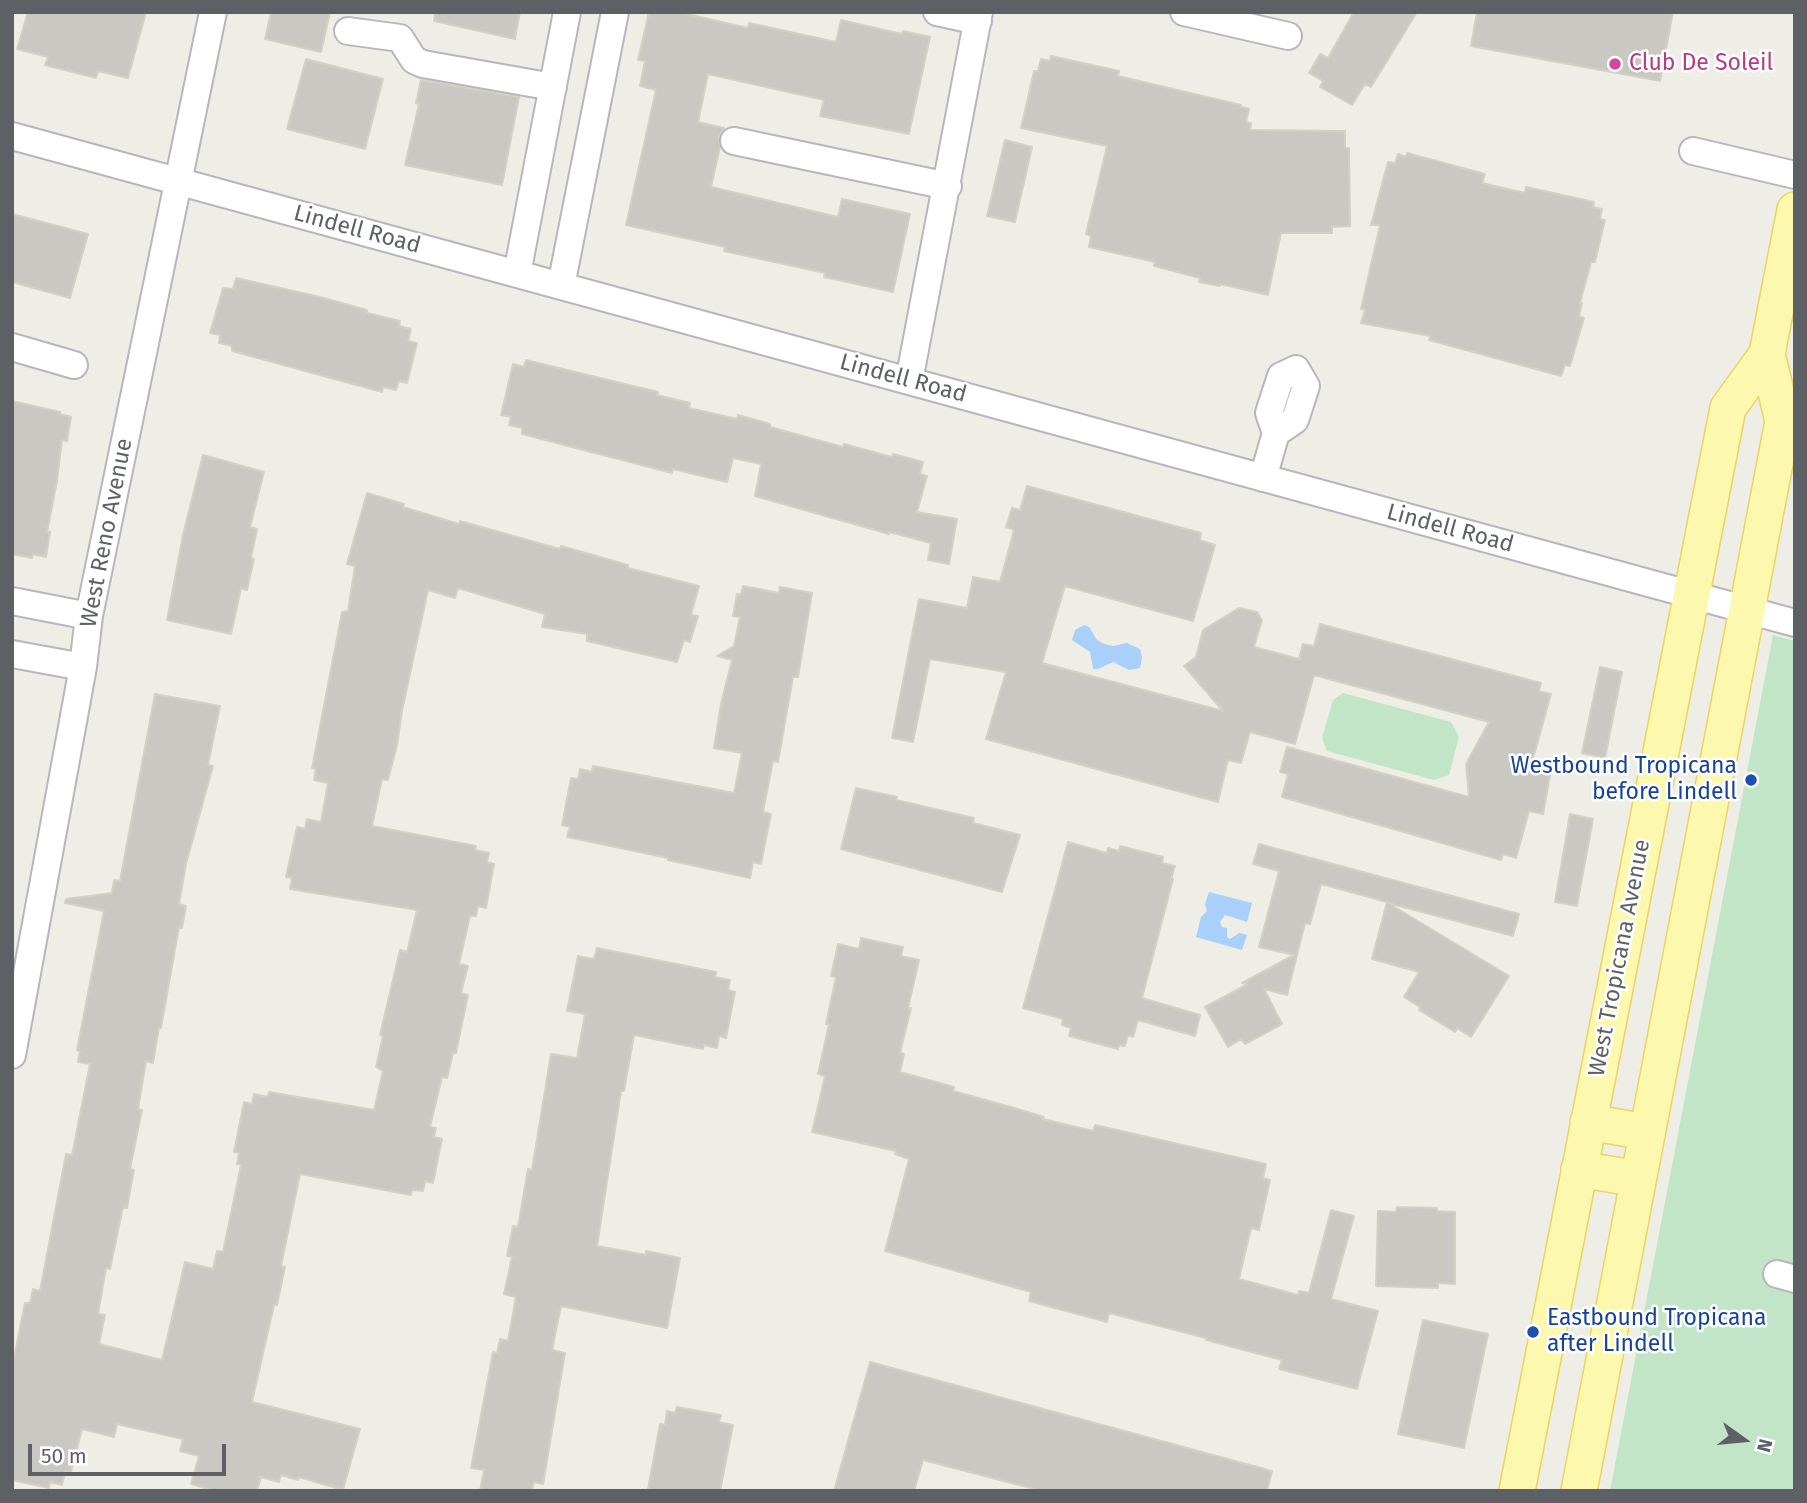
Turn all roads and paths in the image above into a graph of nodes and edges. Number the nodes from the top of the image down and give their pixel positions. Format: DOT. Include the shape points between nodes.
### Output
graph roads {
  1 [pos="213,12"];
  2 [pos="567,12"];
  3 [pos="615,12"];
  4 [pos="937,12"];
  5 [pos="1184,12"];
  6 [pos="979,17"];
  7 [pos="348,31"];
  8 [pos="1288,36"];
  9 [pos="553,87"];
  10 [pos="12,136"];
  11 [pos="734,141"];
  12 [pos="1693,151"];
  13 [pos="1795,175"];
  14 [pos="179,181"];
  15 [pos="948,186"];
  16 [pos="1795,210"];
  17 [pos="517,274"];
  18 [pos="561,286"];
  19 [pos="12,347"];
  20 [pos="1767,354"];
  21 [pos="74,365"];
  22 [pos="909,381"];
  23 [pos="1276,433"];
  24 [pos="1263,478"];
  25 [pos="1691,595"];
  26 [pos="12,601"];
  27 [pos="1747,610"];
  28 [pos="89,616"];
  29 [pos="1795,623"];
  30 [pos="12,654"];
  31 [pos="83,667"];
  32 [pos="12,1055"];
  33 [pos="1588,1122"];
  34 [pos="1647,1132"];
  35 [pos="1579,1168"];
  36 [pos="1638,1179"];
  37 [pos="1517,1491"];
  38 [pos="1579,1491"];
  1 -- 14 [label="street, West Reno Avenue"];
  2 -- 9 [label="street"];
  3 -- 18 [label="street"];
  4 -- 6 [label="street"];
  5 -- 8 [label="street"];
  6 -- 15 [label="street"];
  7 -- 9 [label="street" via="400,38 414,60 423,64"];
  9 -- 17 [label="street"];
  10 -- 14 [label="street, Lindell Road"];
  11 -- 15 [label="street"];
  12 -- 13 [label="street"];
  14 -- 17 [label="street, Lindell Road"];
  14 -- 28 [label="street, West Reno Avenue"];
  15 -- 22 [label="street"];
  16 -- 20 [label="main road, West Tropicana Avenue"];
  17 -- 18 [label="street, Lindell Road"];
  18 -- 22 [label="street, Lindell Road"];
  19 -- 21 [label="street"];
  20 -- 25 [label="main road, West Tropicana Avenue" via="1728,408"];
  20 -- 27 [label="main road, West Tropicana Avenue" via="1783,421"];
  22 -- 24 [label="street, Lindell Road"];
  23 -- 24 [label="street"];
  24 -- 25 [label="street, Lindell Road"];
  25 -- 27 [label="street, Lindell Road"];
  25 -- 33 [label="main road, West Tropicana Avenue"];
  26 -- 28 [label="street"];
  27 -- 29 [label="street, Lindell Road"];
  27 -- 34 [label="main road, West Tropicana Avenue"];
  28 -- 31 [label="street, West Reno Avenue"];
  30 -- 31 [label="street"];
  31 -- 32 [label="street, West Reno Avenue"];
  33 -- 34 [label="main road"];
  33 -- 35 [label="main road, West Tropicana Avenue"];
  34 -- 36 [label="main road, West Tropicana Avenue"];
  35 -- 36 [label="main road"];
  35 -- 37 [label="main road, West Tropicana Avenue"];
  36 -- 38 [label="main road, West Tropicana Avenue"];
}
